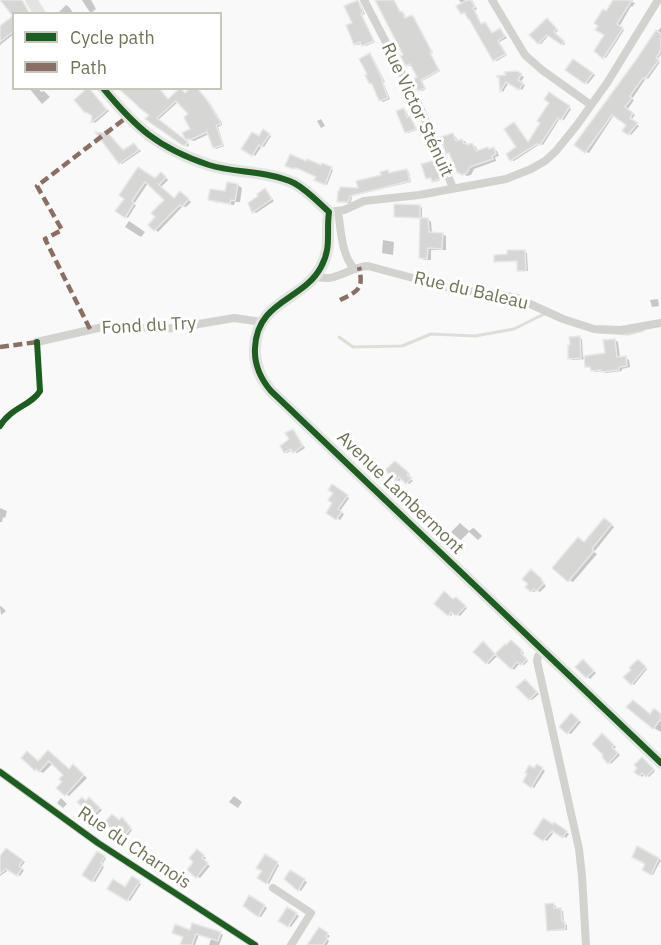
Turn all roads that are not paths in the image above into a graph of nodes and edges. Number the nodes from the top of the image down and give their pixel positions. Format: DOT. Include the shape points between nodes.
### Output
graph roads {
  1 [pos="364,0"];
  2 [pos="492,0"];
  3 [pos="658,0"];
  4 [pos="105,90"];
  5 [pos="591,105"];
  6 [pos="453,188"];
  7 [pos="333,212"];
  8 [pos="354,269"];
  9 [pos="315,276"];
  10 [pos="262,322"];
  11 [pos="661,322"];
  12 [pos="37,342"];
  13 [pos="543,651"];
  14 [pos="661,763"];
  15 [pos="0,772"];
  16 [pos="273,888"];
  17 [pos="255,945"];
  18 [pos="291,945"];
  19 [pos="586,945"];
  1 -- 6 [label="street, Rue Victor Sténuit" via="422,110"];
  2 -- 5 [label="street" via="525,55"];
  3 -- 5 [label="street"];
  4 -- 7 [label="street" via="137,126 168,147 222,169 291,182"];
  5 -- 6 [label="street" via="545,161 507,179"];
  6 -- 7 [label="street" via="364,201"];
  7 -- 8 [label="street" via="345,254"];
  7 -- 9 [label="street" via="325,258"];
  8 -- 9 [label="street, Rue du Baleau" via="336,278"];
  8 -- 11 [label="street, Rue du Baleau" via="374,267 458,290 518,298 594,329 621,330"];
  9 -- 10 [label="street"];
  10 -- 12 [label="street, Fond du Try" via="234,318 168,329 107,326"];
  10 -- 13 [label="street, Avenue Lambermont" via="255,354 266,385"];
  13 -- 14 [label="street, Avenue Lambermont"];
  13 -- 19 [label="street" via="537,661 579,849"];
  15 -- 17 [label="street, Rue du Charnois" via="98,843"];
  16 -- 18 [label="street" via="311,913"];
}
